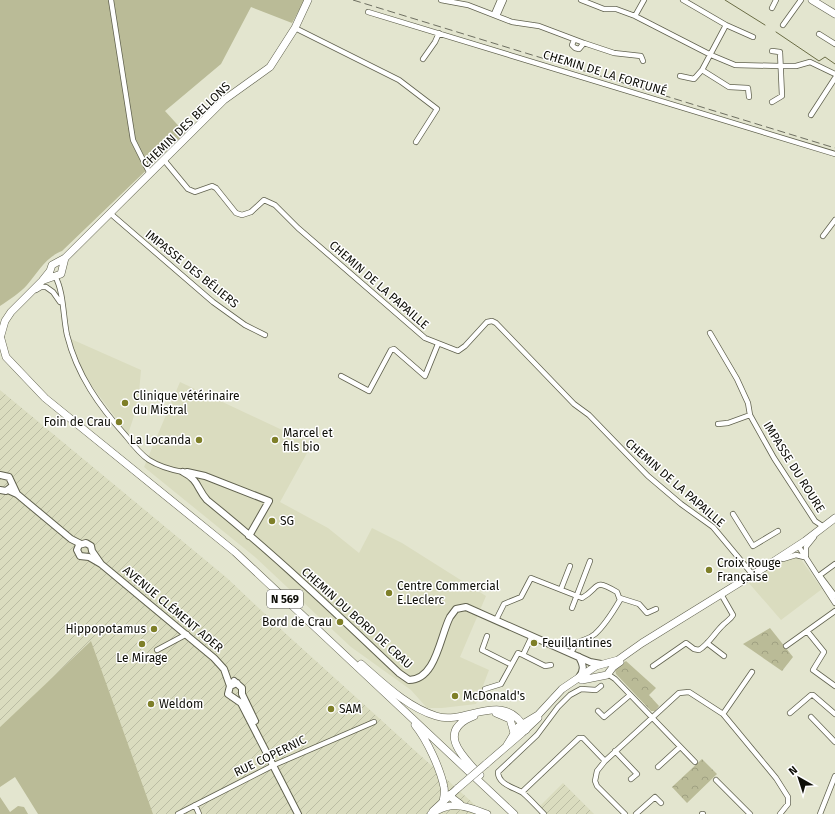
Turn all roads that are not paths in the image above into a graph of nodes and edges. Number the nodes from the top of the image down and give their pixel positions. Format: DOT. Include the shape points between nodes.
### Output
graph roads {
  1 [pos="111,0"];
  2 [pos="308,0"];
  3 [pos="441,0"];
  4 [pos="500,0"];
  5 [pos="504,0"];
  6 [pos="581,0"];
  7 [pos="644,0"];
  8 [pos="683,0"];
  9 [pos="776,0"];
  10 [pos="801,0"];
  11 [pos="812,0"];
  12 [pos="772,8"];
  13 [pos="368,12"];
  14 [pos="835,14"];
  15 [pos="495,15"];
  16 [pos="635,16"];
  17 [pos="726,25"];
  18 [pos="783,25"];
  19 [pos="295,28"];
  20 [pos="439,33"];
  21 [pos="819,34"];
  22 [pos="753,37"];
  23 [pos="574,40"];
  24 [pos="584,43"];
  25 [pos="835,44"];
  26 [pos="772,51"];
  27 [pos="710,55"];
  28 [pos="423,59"];
  29 [pos="643,61"];
  30 [pos="780,66"];
  31 [pos="702,70"];
  32 [pos="835,74"];
  33 [pos="680,76"];
  34 [pos="835,78"];
  35 [pos="749,97"];
  36 [pos="772,102"];
  37 [pos="811,115"];
  38 [pos="416,142"];
  39 [pos="835,154"];
  40 [pos="164,160"];
  41 [pos="150,174"];
  42 [pos="111,214"];
  43 [pos="835,220"];
  44 [pos="823,236"];
  45 [pos="56,271"];
  46 [pos="25,298"];
  47 [pos="61,304"];
  48 [pos="11,312"];
  49 [pos="0,319"];
  50 [pos="710,333"];
  51 [pos="265,335"];
  52 [pos="1,337"];
  53 [pos="438,344"];
  54 [pos="0,359"];
  55 [pos="14,368"];
  56 [pos="341,376"];
  57 [pos="750,415"];
  58 [pos="718,424"];
  59 [pos="184,472"];
  60 [pos="0,475"];
  61 [pos="212,479"];
  62 [pos="10,487"];
  63 [pos="0,490"];
  64 [pos="200,490"];
  65 [pos="733,514"];
  66 [pos="835,518"];
  67 [pos="822,528"];
  68 [pos="778,531"];
  69 [pos="249,536"];
  70 [pos="814,536"];
  71 [pos="79,546"];
  72 [pos="800,548"];
  73 [pos="92,551"];
  74 [pos="805,556"];
  75 [pos="88,557"];
  76 [pos="782,558"];
  77 [pos="590,561"];
  78 [pos="101,564"];
  79 [pos="835,564"];
  80 [pos="570,566"];
  81 [pos="753,575"];
  82 [pos="820,575"];
  83 [pos="561,589"];
  84 [pos="721,594"];
  85 [pos="577,596"];
  86 [pos="835,596"];
  87 [pos="620,598"];
  88 [pos="835,603"];
  89 [pos="572,608"];
  90 [pos="656,608"];
  91 [pos="298,611"];
  92 [pos="835,611"];
  93 [pos="496,620"];
  94 [pos="807,631"];
  95 [pos="187,634"];
  96 [pos="487,636"];
  97 [pos="532,636"];
  98 [pos="707,643"];
  99 [pos="786,646"];
  100 [pos="157,650"];
  101 [pos="571,653"];
  102 [pos="523,655"];
  103 [pos="724,656"];
  104 [pos="579,657"];
  105 [pos="510,664"];
  106 [pos="551,665"];
  107 [pos="653,666"];
  108 [pos="609,671"];
  109 [pos="752,672"];
  110 [pos="593,674"];
  111 [pos="226,675"];
  112 [pos="573,682"];
  113 [pos="237,683"];
  114 [pos="230,686"];
  115 [pos="601,686"];
  116 [pos="835,686"];
  117 [pos="485,689"];
  118 [pos="242,694"];
  119 [pos="630,695"];
  120 [pos="389,696"];
  121 [pos="236,698"];
  122 [pos="598,710"];
  123 [pos="790,713"];
  124 [pos="722,714"];
  125 [pos="835,714"];
  126 [pos="811,717"];
  127 [pos="652,718"];
  128 [pos="374,722"];
  129 [pos="517,724"];
  130 [pos="526,730"];
  131 [pos="259,735"];
  132 [pos="835,742"];
  133 [pos="507,745"];
  134 [pos="680,747"];
  135 [pos="616,751"];
  136 [pos="605,761"];
  137 [pos="695,762"];
  138 [pos="274,765"];
  139 [pos="658,767"];
  140 [pos="835,776"];
  141 [pos="632,779"];
  142 [pos="716,780"];
  143 [pos="519,792"];
  144 [pos="451,794"];
  145 [pos="443,802"];
  146 [pos="661,803"];
  147 [pos="460,804"];
  148 [pos="195,805"];
  149 [pos="512,812"];
  150 [pos="178,814"];
  151 [pos="199,814"];
  152 [pos="298,814"];
  153 [pos="430,814"];
  154 [pos="487,814"];
  155 [pos="544,814"];
  156 [pos="625,814"];
  157 [pos="636,814"];
  158 [pos="750,814"];
  159 [pos="780,814"];
  160 [pos="820,814"];
  1 -- 41 [label="street" via="133,140"];
  2 -- 19 [label="main road, CHEMIN DES BELLONS"];
  3 -- 15 [label="street" via="468,5"];
  4 -- 15 [label="street"];
  5 -- 15 [label="street"];
  6 -- 16 [label="street" via="604,9 616,9"];
  7 -- 16 [label="street"];
  8 -- 17 [label="street"];
  9 -- 12 [label="street"];
  10 -- 18 [label="street"];
  11 -- 14 [label="main road"];
  13 -- 20 [label="street, CHEMIN DE LA FORTUNÉ"];
  15 -- 23 [label="street" via="512,22 539,26"];
  16 -- 27 [label="street"];
  17 -- 22 [label="street"];
  17 -- 27 [label="street"];
  19 -- 38 [label="street" via="399,80 437,109"];
  19 -- 40 [label="main road, CHEMIN DES BELLONS" via="270,66 224,100"];
  20 -- 28 [label="street"];
  20 -- 39 [label="street, CHEMIN DE LA FORTUNÉ"];
  21 -- 25 [label="street"];
  23 -- 24 [label="street"];
  23 -- 24 [label="street" via="572,45 575,48 580,49"];
  24 -- 29 [label="street" via="614,53 641,56"];
  26 -- 30 [label="street" via="780,52"];
  27 -- 30 [label="street" via="736,65"];
  27 -- 31 [label="street"];
  30 -- 32 [label="street" via="796,66 810,62"];
  30 -- 36 [label="street" via="782,96"];
  31 -- 33 [label="street" via="694,79"];
  31 -- 35 [label="street" via="729,87 748,88"];
  34 -- 37 [label="street"];
  40 -- 41 [label="main road, CHEMIN DES BELLONS"];
  40 -- 53 [label="street, CHEMIN DE LA PAPAILLE" via="188,189 195,192 212,186 216,188 236,213 242,216 251,212 264,200 275,206 425,338"];
  41 -- 42 [label="main road, CHEMIN DES BELLONS"];
  42 -- 45 [label="main road, CHEMIN DES BELLONS"];
  42 -- 51 [label="street, IMPASSE DES BÉLIERS" via="213,302"];
  43 -- 44 [label="street"];
  45 -- 46 [label="main road, CHEMIN DES BELLONS" via="42,280"];
  45 -- 47 [label="street"];
  46 -- 47 [label="street" via="41,287 46,287"];
  46 -- 48 [label="main road, CHEMIN DES BELLONS"];
  47 -- 59 [label="street" via="72,354 98,402 148,460"];
  48 -- 49 [label="main road, CHEMIN DES BELLONS"];
  48 -- 52 [label="main road, CHEMIN DES BELLONS" via="5,321"];
  50 -- 57 [label="street, IMPASSE DU ROURE" via="737,379 748,403"];
  52 -- 55 [label="main road, N 569" via="4,353"];
  53 -- 56 [label="street" via="425,376 394,349 391,350 369,390"];
  53 -- 81 [label="street, CHEMIN DE LA PAPAILLE" via="458,351 487,322 496,323 648,476 713,528"];
  54 -- 55 [label="main road, N 569"];
  55 -- 91 [label="main road, N 569" via="57,408 235,552"];
  57 -- 58 [label="street, IMPASSE DU ROURE"];
  57 -- 67 [label="street, IMPASSE DU ROURE" via="814,521"];
  59 -- 61 [label="street"];
  59 -- 64 [label="street, CHEMIN DU BORD DE CRAU" via="196,481"];
  60 -- 62 [label="street" via="9,477"];
  61 -- 64 [label="street" via="206,481"];
  61 -- 69 [label="street" via="269,501"];
  62 -- 63 [label="street"];
  62 -- 71 [label="street"];
  64 -- 69 [label="street, CHEMIN DU BORD DE CRAU" via="207,500"];
  65 -- 68 [label="street" via="753,546"];
  66 -- 67 [label="main road"];
  67 -- 70 [label="main road"];
  69 -- 93 [label="street, CHEMIN DU BORD DE CRAU" via="409,680 419,678 428,672 447,622 456,610 466,607"];
  70 -- 72 [label="main road"];
  70 -- 74 [label="street" via="806,547"];
  70 -- 76 [label="main road"];
  71 -- 73 [label="street" via="88,543"];
  71 -- 75 [label="street" via="80,556"];
  72 -- 74 [label="street"];
  72 -- 76 [label="main road"];
  73 -- 75 [label="street"];
  73 -- 78 [label="street, AVENUE CLÉMENT ADER"];
  74 -- 76 [label="street"];
  74 -- 82 [label="street"];
  74 -- 88 [label="street"];
  75 -- 78 [label="street, AVENUE CLÉMENT ADER"];
  76 -- 81 [label="main road"];
  77 -- 85 [label="street"];
  78 -- 95 [label="street, AVENUE CLÉMENT ADER"];
  79 -- 82 [label="street"];
  80 -- 83 [label="street"];
  81 -- 84 [label="main road"];
  82 -- 86 [label="street"];
  83 -- 85 [label="street"];
  83 -- 93 [label="street" via="531,578 521,597 504,604"];
  84 -- 98 [label="street" via="733,615"];
  84 -- 108 [label="main road" via="618,660"];
  85 -- 87 [label="street" via="582,598 593,587 602,584 617,592"];
  85 -- 89 [label="street"];
  87 -- 90 [label="street" via="639,604 647,613"];
  87 -- 101 [label="street" via="608,619 594,635 578,641"];
  91 -- 120 [label="main road, N 569"];
  91 -- 129 [label="main road, N 569" via="320,626 375,676 419,710 441,718 494,710 511,714"];
  92 -- 94 [label="street"];
  93 -- 97 [label="street, CHEMIN DU BORD DE CRAU"];
  94 -- 99 [label="street"];
  94 -- 116 [label="street" via="824,652 813,670"];
  95 -- 100 [label="street"];
  95 -- 111 [label="street, AVENUE CLÉMENT ADER" via="218,661"];
  96 -- 105 [label="street" via="482,650"];
  97 -- 101 [label="street, CHEMIN DU BORD DE CRAU"];
  97 -- 102 [label="street"];
  98 -- 103 [label="street"];
  98 -- 107 [label="street" via="699,650 686,643"];
  101 -- 104 [label="street, CHEMIN DU BORD DE CRAU"];
  102 -- 105 [label="street" via="518,653"];
  102 -- 106 [label="street" via="545,666"];
  104 -- 108 [label="street, CHEMIN DU BORD DE CRAU"];
  104 -- 110 [label="street, CHEMIN DU BORD DE CRAU"];
  104 -- 112 [label="street" via="583,671"];
  105 -- 117 [label="street" via="501,684"];
  108 -- 110 [label="main road"];
  108 -- 110 [label="main road"];
  108 -- 115 [label="street"];
  108 -- 119 [label="street"];
  109 -- 124 [label="street"];
  110 -- 112 [label="main road"];
  110 -- 115 [label="street"];
  110 -- 130 [label="main road" via="549,704"];
  111 -- 113 [label="street, AVENUE CLÉMENT ADER"];
  111 -- 114 [label="street, AVENUE CLÉMENT ADER"];
  112 -- 129 [label="main road" via="554,696 538,715"];
  113 -- 114 [label="street"];
  113 -- 118 [label="street" via="242,688"];
  114 -- 121 [label="street" via="228,694"];
  115 -- 143 [label="street" via="596,690 581,689 570,695 537,735 500,769 499,777"];
  118 -- 121 [label="street"];
  118 -- 131 [label="street" via="259,729"];
  119 -- 122 [label="street" via="604,717"];
  119 -- 127 [label="street"];
  120 -- 145 [label="main road, N 569" via="423,737 439,769 445,788"];
  120 -- 149 [label="main road, N 569"];
  121 -- 131 [label="street"];
  123 -- 125 [label="street" via="811,695"];
  124 -- 127 [label="street" via="689,692 679,693"];
  124 -- 159 [label="street" via="786,792 788,804"];
  126 -- 132 [label="street"];
  127 -- 134 [label="street"];
  127 -- 135 [label="street"];
  128 -- 138 [label="street, RUE COPERNIC" via="313,746"];
  129 -- 130 [label="main road, N 569"];
  129 -- 133 [label="main road"];
  129 -- 149 [label="main road, N 569" via="497,713 476,715 462,723 455,734 455,747 499,794"];
  130 -- 133 [label="main road"];
  131 -- 138 [label="street"];
  133 -- 144 [label="main road, bridge"];
  134 -- 137 [label="street"];
  134 -- 139 [label="street"];
  135 -- 136 [label="street"];
  135 -- 141 [label="street" via="637,774"];
  136 -- 143 [label="street" via="583,738 579,738"];
  136 -- 156 [label="street" via="597,771 597,786"];
  138 -- 148 [label="street, RUE COPERNIC"];
  138 -- 152 [label="street"];
  140 -- 160 [label="street"];
  142 -- 158 [label="street"];
  143 -- 155 [label="street"];
  144 -- 145 [label="main road"];
  144 -- 147 [label="main road"];
  145 -- 153 [label="main road"];
  146 -- 157 [label="street" via="655,797"];
  147 -- 153 [label="main road" via="443,806"];
  147 -- 154 [label="main road"];
  148 -- 150 [label="street, RUE COPERNIC"];
  148 -- 151 [label="street"];
}
